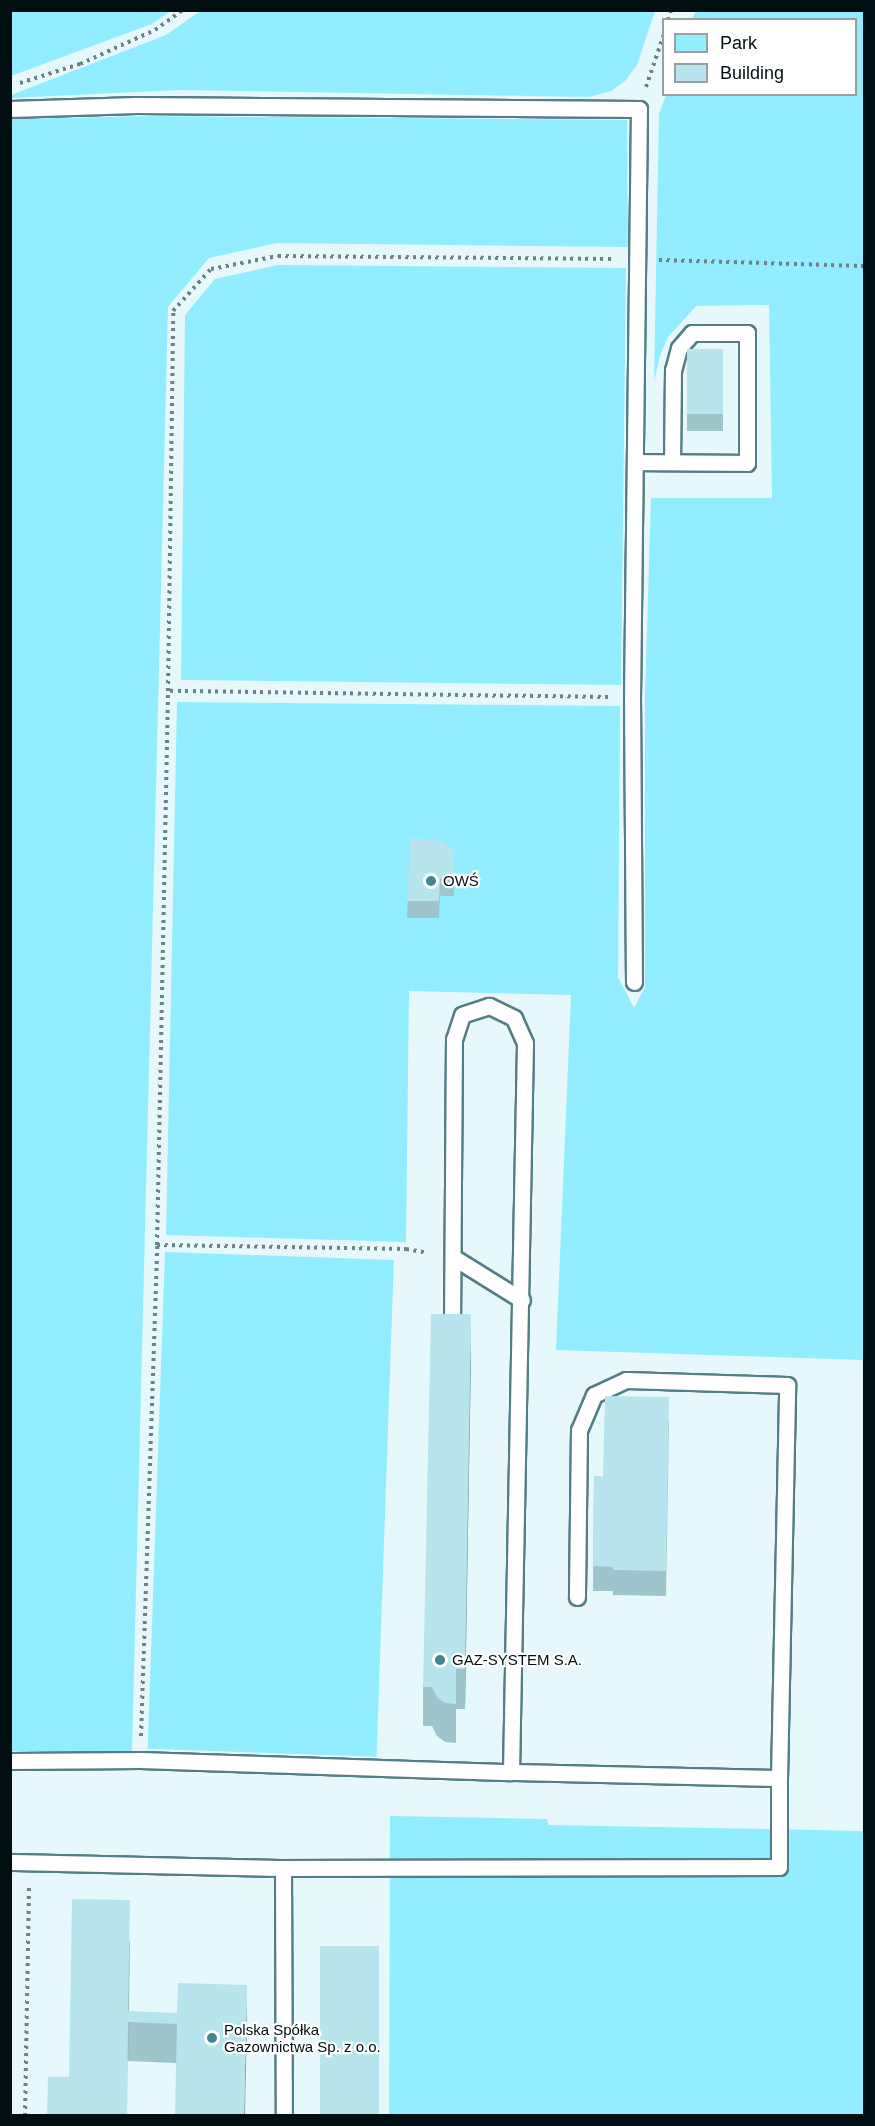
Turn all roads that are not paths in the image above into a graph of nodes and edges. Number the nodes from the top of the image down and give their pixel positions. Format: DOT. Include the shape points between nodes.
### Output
graph roads {
  1 [pos="10,109"];
  2 [pos="636,462"];
  3 [pos="672,462"];
  4 [pos="634,982"];
  5 [pos="453,1257"];
  6 [pos="522,1300"];
  7 [pos="452,1326"];
  8 [pos="577,1597"];
  9 [pos="10,1761"];
  10 [pos="511,1772"];
  11 [pos="779,1778"];
  12 [pos="10,1862"];
  13 [pos="283,1868"];
  14 [pos="284,2115"];
  1 -- 2 [label="lane" via="136,105 639,109"];
  2 -- 3 [label="lane"];
  2 -- 4 [label="lane" via="632,697"];
  3 -- 3 [label="lane" via="747,463 747,333 692,333 679,348 673,370"];
  5 -- 6 [label="lane"];
  5 -- 6 [label="lane" via="454,1039 462,1015 489,1006 514,1018 525,1043"];
  5 -- 7 [label="lane"];
  6 -- 10 [label="lane"];
  8 -- 11 [label="lane" via="579,1430 594,1395 626,1380 787,1385"];
  9 -- 10 [label="lane" via="140,1760"];
  10 -- 11 [label="lane"];
  11 -- 13 [label="lane" via="778,1867"];
  12 -- 13 [label="lane"];
  13 -- 14 [label="lane"];
}
